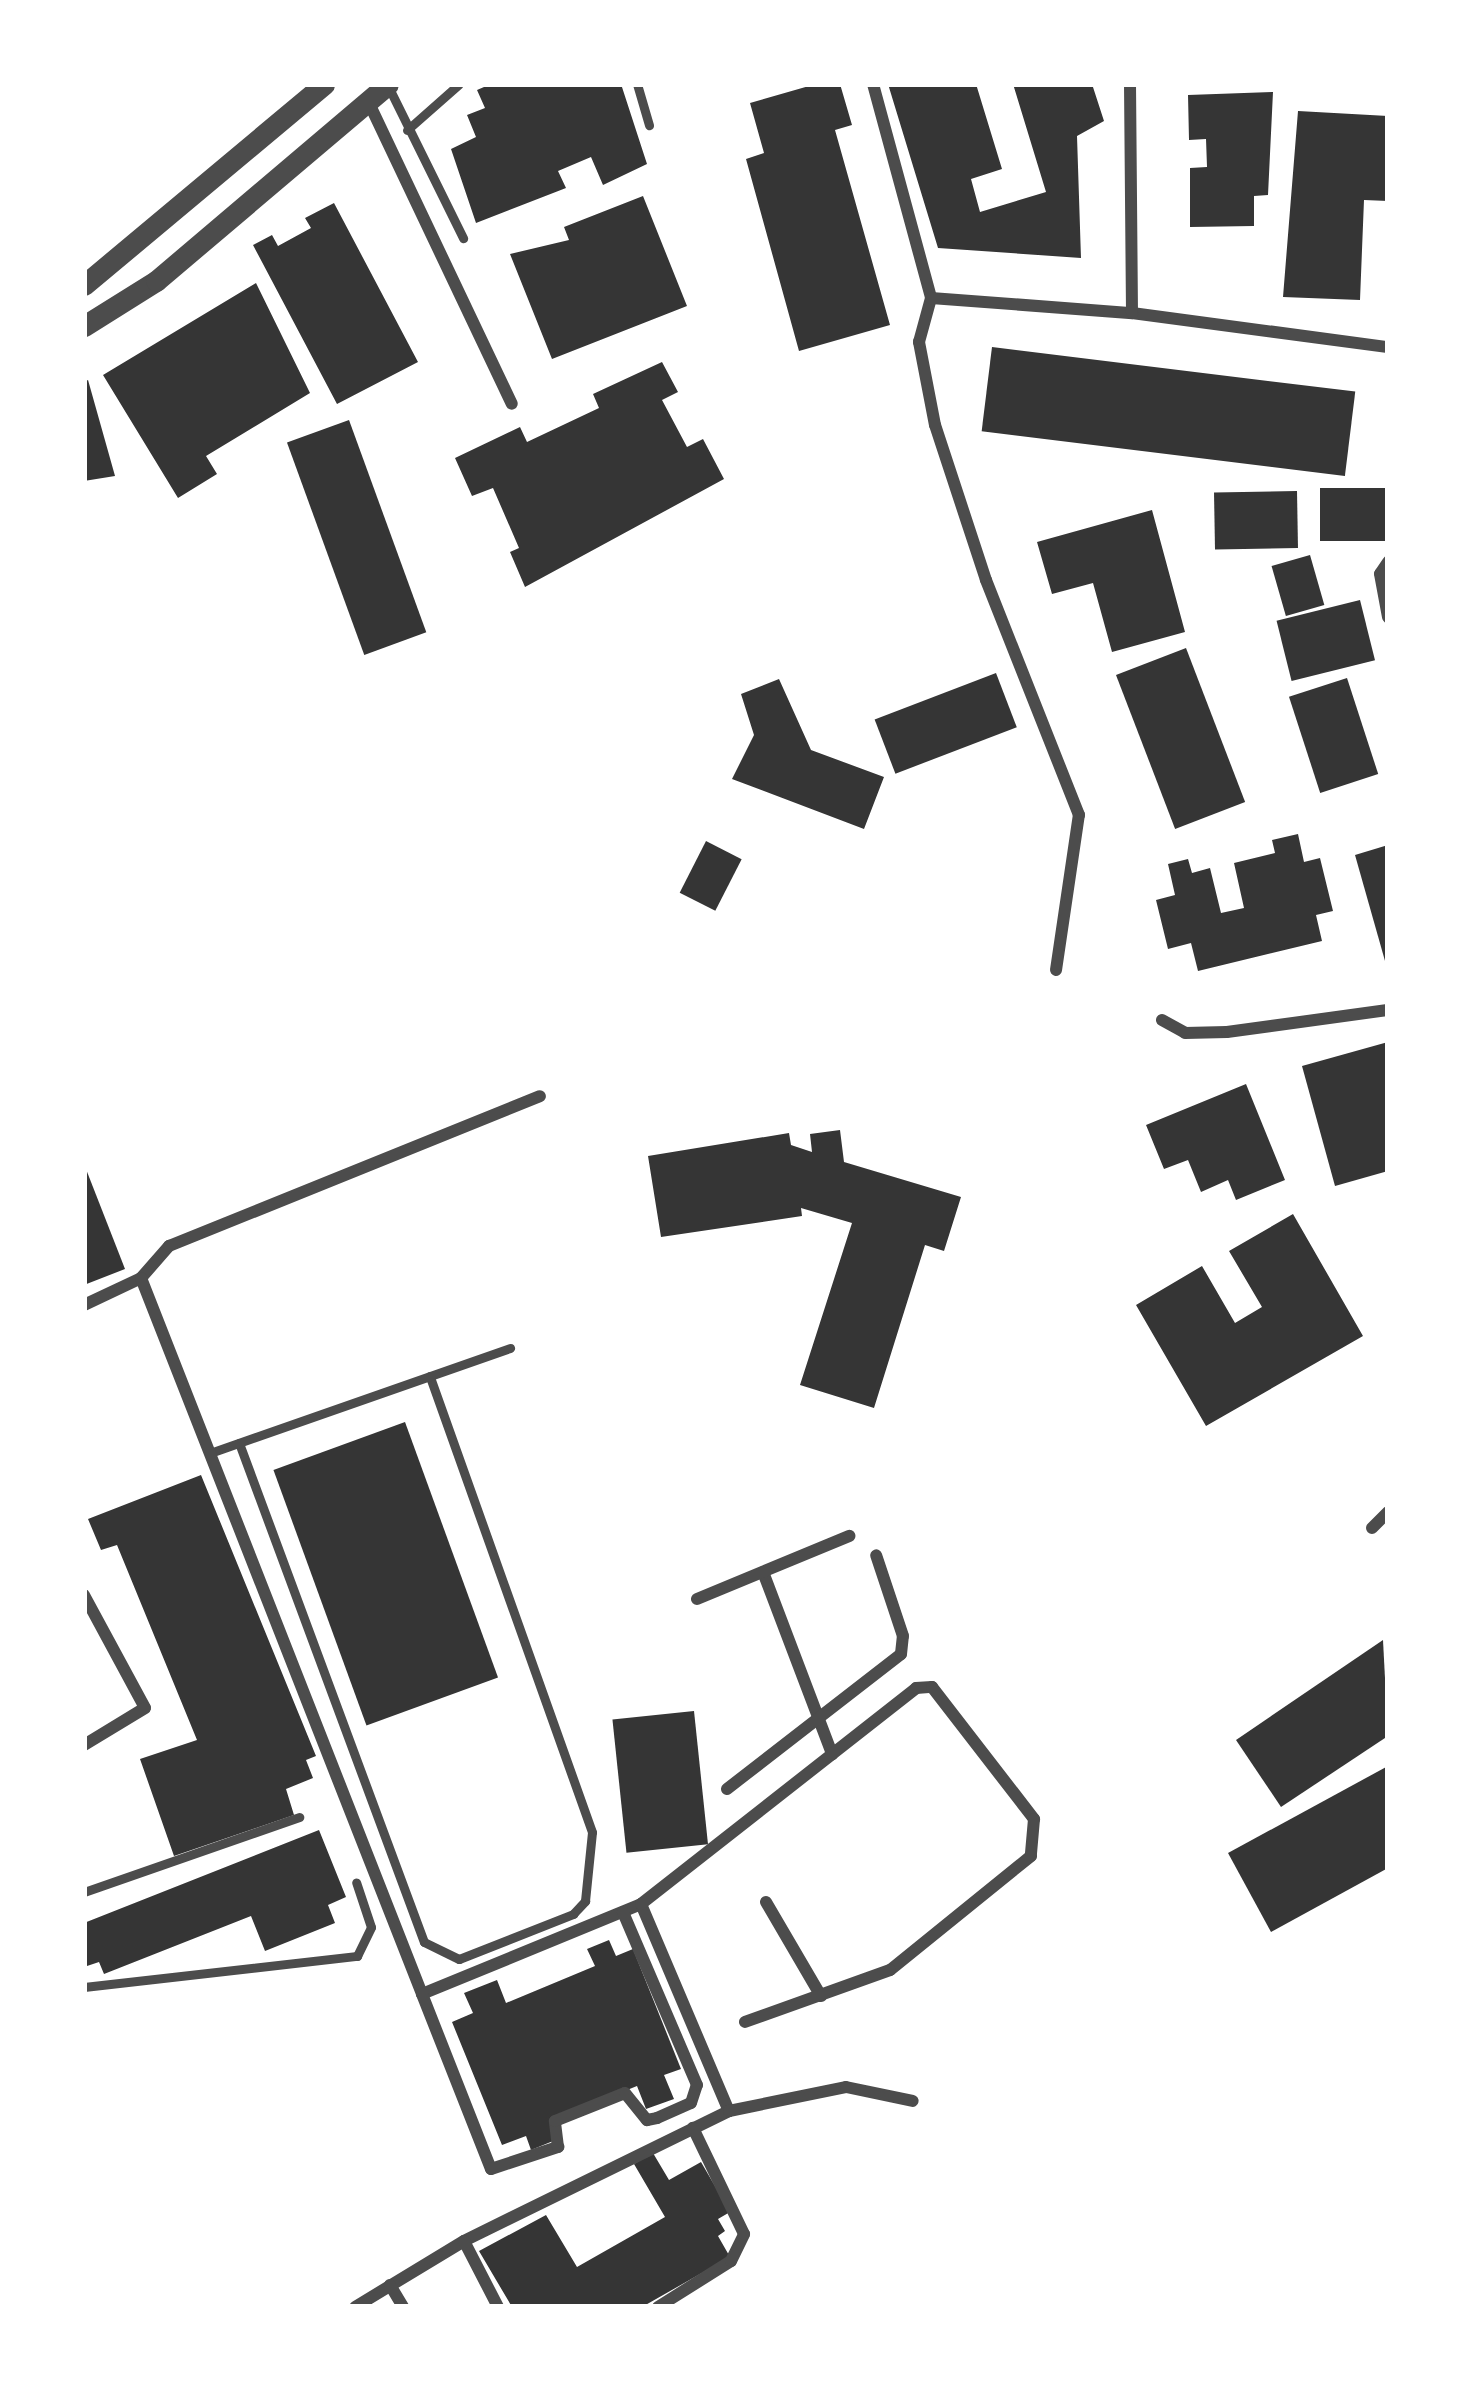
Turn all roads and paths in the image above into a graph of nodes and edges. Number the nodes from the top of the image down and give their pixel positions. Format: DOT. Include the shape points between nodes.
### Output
graph roads {
  1 [pos="324,84"];
  2 [pos="387,84"];
  3 [pos="459,84"];
  4 [pos="637,84"];
  5 [pos="873,84"];
  6 [pos="1130,84"];
  7 [pos="368,101"];
  8 [pos="649,125"];
  9 [pos="407,130"];
  10 [pos="463,238"];
  11 [pos="84,285"];
  12 [pos="932,298"];
  13 [pos="1132,313"];
  14 [pos="84,326"];
  15 [pos="1388,347"];
  16 [pos="512,404"];
  17 [pos="1388,562"];
  18 [pos="1388,617"];
  19 [pos="1056,970"];
  20 [pos="1388,1010"];
  21 [pos="1162,1020"];
  22 [pos="540,1096"];
  23 [pos="141,1278"];
  24 [pos="84,1305"];
  25 [pos="510,1348"];
  26 [pos="430,1376"];
  27 [pos="239,1443"];
  28 [pos="210,1454"];
  29 [pos="1388,1512"];
  30 [pos="1372,1528"];
  31 [pos="849,1536"];
  32 [pos="876,1556"];
  33 [pos="763,1572"];
  34 [pos="84,1595"];
  35 [pos="697,1599"];
  36 [pos="818,1719"];
  37 [pos="84,1745"];
  38 [pos="832,1754"];
  39 [pos="727,1789"];
  40 [pos="298,1816"];
  41 [pos="356,1882"];
  42 [pos="84,1892"];
  43 [pos="766,1902"];
  44 [pos="641,1904"];
  45 [pos="623,1912"];
  46 [pos="84,1987"];
  47 [pos="422,1994"];
  48 [pos="821,1996"];
  49 [pos="745,2022"];
  50 [pos="914,2101"];
  51 [pos="729,2111"];
  52 [pos="693,2128"];
  53 [pos="464,2241"];
  54 [pos="390,2285"];
  55 [pos="355,2307"];
  56 [pos="403,2307"];
  57 [pos="498,2307"];
  58 [pos="658,2307"];
  1 -- 11 [label="street"];
  2 -- 7 [label="street"];
  2 -- 9 [label="lane"];
  3 -- 9 [label="lane"];
  4 -- 8 [label="lane"];
  5 -- 12 [label="street"];
  6 -- 13 [label="street"];
  7 -- 14 [label="street" via="156,281"];
  7 -- 16 [label="street"];
  9 -- 10 [label="lane"];
  12 -- 13 [label="street"];
  12 -- 19 [label="street" via="919,342 935,425 1079,815"];
  13 -- 15 [label="street"];
  17 -- 18 [label="street" via="1380,574"];
  20 -- 21 [label="street" via="1228,1032 1185,1033"];
  22 -- 23 [label="street" via="170,1246"];
  23 -- 24 [label="street"];
  23 -- 28 [label="street"];
  25 -- 26 [label="lane"];
  26 -- 27 [label="lane"];
  26 -- 27 [label="lane" via="592,1832 585,1901 573,1915 460,1959 424,1942"];
  27 -- 28 [label="lane"];
  28 -- 47 [label="street"];
  29 -- 30 [label="street"];
  31 -- 33 [label="street"];
  32 -- 36 [label="street" via="904,1646"];
  33 -- 35 [label="street"];
  33 -- 36 [label="street"];
  34 -- 37 [label="street" via="145,1708"];
  36 -- 38 [label="street"];
  36 -- 39 [label="street"];
  38 -- 44 [label="street"];
  38 -- 48 [label="street" via="928,1685 1034,1819 1037,1845 890,1970"];
  40 -- 42 [label="lane"];
  41 -- 46 [label="lane" via="370,1928 357,1956"];
  43 -- 48 [label="street"];
  44 -- 45 [label="street"];
  44 -- 51 [label="street"];
  45 -- 47 [label="street"];
  45 -- 47 [label="street" via="697,2085 692,2103 656,2119 647,2120 626,2093 555,2121 558,2147 491,2169"];
  48 -- 49 [label="street"];
  50 -- 51 [label="street" via="846,2087"];
  51 -- 52 [label="street"];
  52 -- 53 [label="street"];
  52 -- 58 [label="street" via="744,2234 731,2261"];
  53 -- 54 [label="street"];
  53 -- 57 [label="street"];
  54 -- 55 [label="street"];
  54 -- 56 [label="street"];
}
